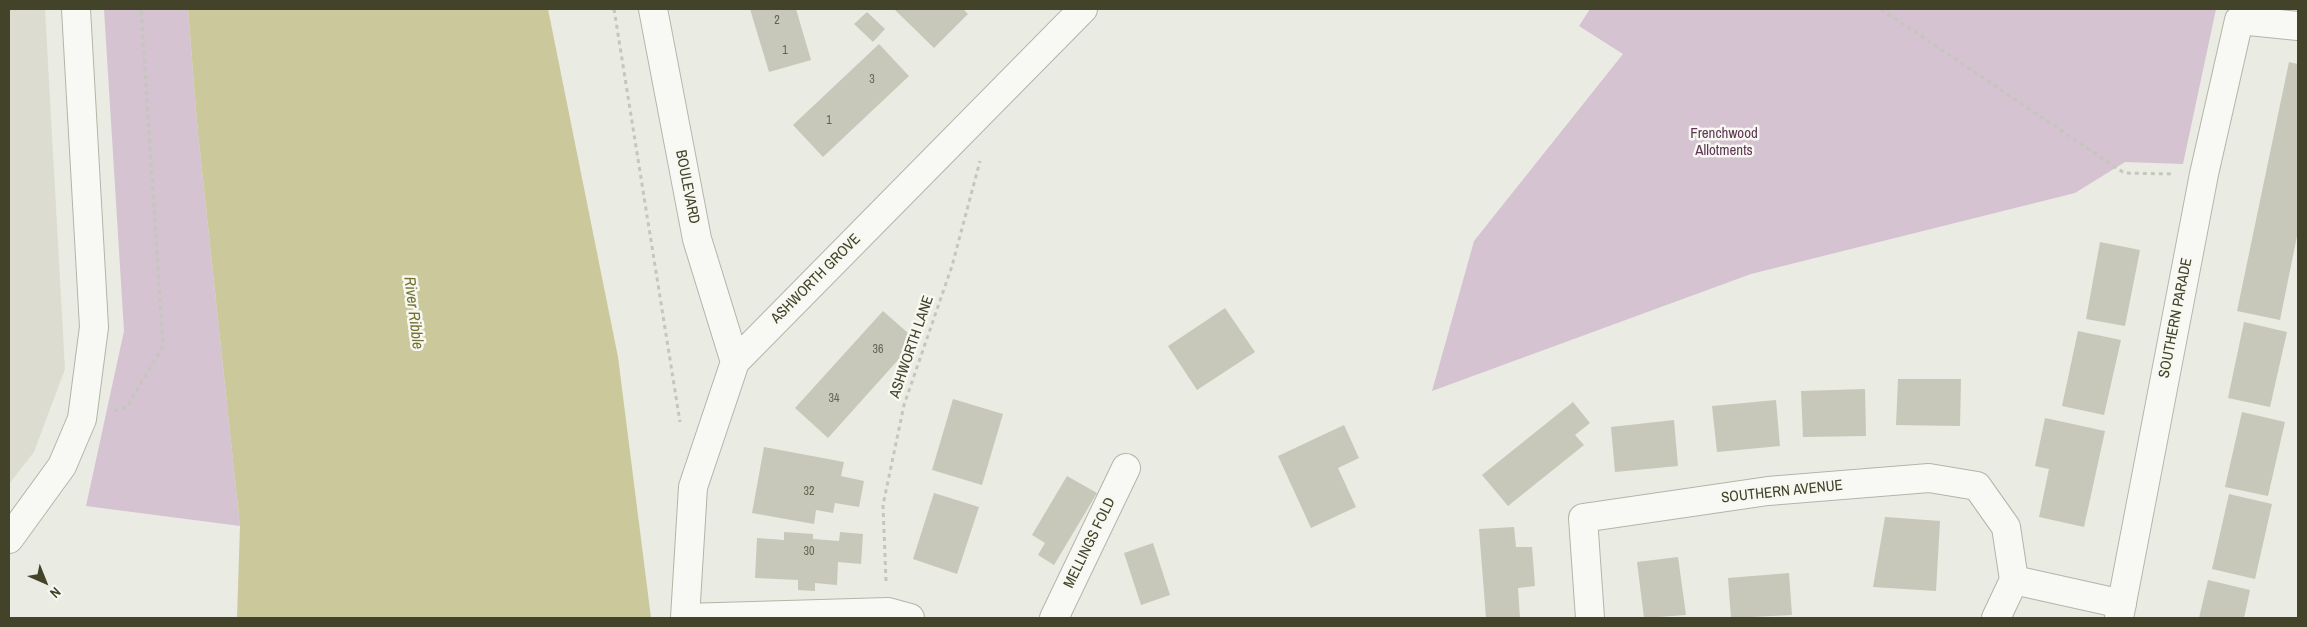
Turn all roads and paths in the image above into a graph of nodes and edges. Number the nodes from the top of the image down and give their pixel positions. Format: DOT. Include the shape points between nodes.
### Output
graph roads {
  1 [pos="76,9"];
  2 [pos="141,9"];
  3 [pos="614,9"];
  4 [pos="653,9"];
  5 [pos="1083,9"];
  6 [pos="1881,9"];
  7 [pos="2298,26"];
  8 [pos="982,152"];
  9 [pos="2204,174"];
  10 [pos="735,362"];
  11 [pos="127,407"];
  12 [pos="711,432"];
  13 [pos="1126,468"];
  14 [pos="9,539"];
  15 [pos="2014,580"];
  16 [pos="2120,611"];
  17 [pos="899,615"];
  18 [pos="685,618"];
  19 [pos="1054,618"];
  20 [pos="1590,618"];
  21 [pos="1996,618"];
  1 -- 14 [label="street" via="94,327 82,419 62,466"];
  2 -- 11 [label="path" via="163,346"];
  3 -- 12 [label="path" via="680,424"];
  4 -- 10 [label="street, BOULEVARD" via="698,239"];
  5 -- 10 [label="street, ASHWORTH GROVE"];
  6 -- 9 [label="path" via="2124,174"];
  7 -- 9 [label="street, SOUTHERN PARADE" via="2239,20"];
  8 -- 17 [label="path, ASHWORTH LANE" via="952,266 904,405 883,505"];
  9 -- 16 [label="street, SOUTHERN PARADE"];
  10 -- 12 [label="street, ASHWORTH GROVE"];
  12 -- 18 [label="street, ASHWORTH GROVE" via="693,487"];
  13 -- 19 [label="street, MELLINGS FOLD"];
  15 -- 16 [label="street"];
  15 -- 20 [label="street, SOUTHERN AVENUE" via="2006,527 1977,486 1929,478 1768,491 1583,518"];
  15 -- 21 [label="street"];
  17 -- 18 [label="street"];
}
